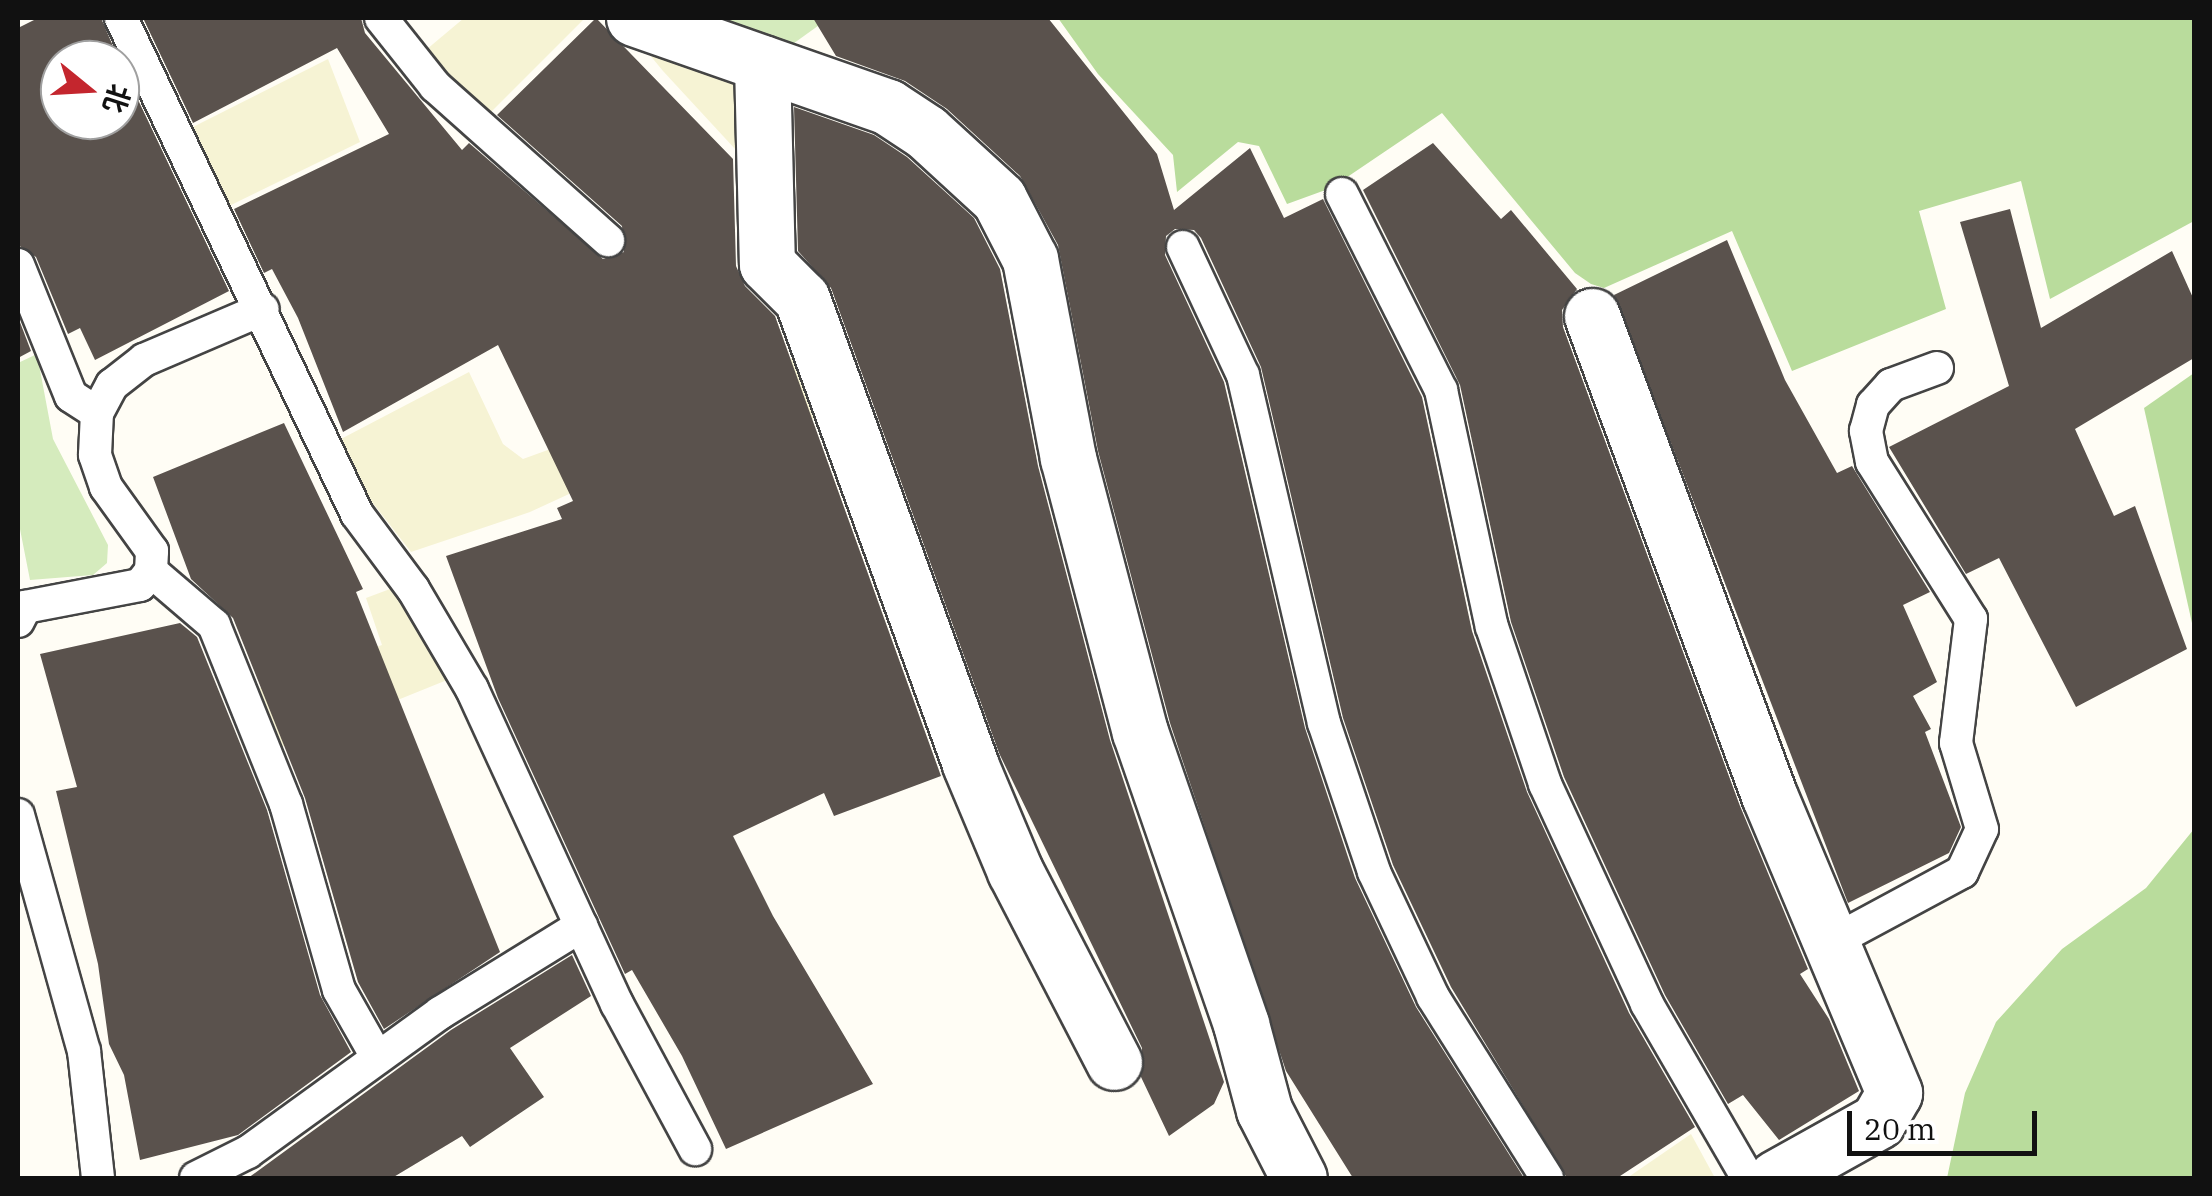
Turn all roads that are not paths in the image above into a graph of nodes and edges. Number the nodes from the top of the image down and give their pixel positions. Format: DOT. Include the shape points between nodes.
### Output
graph roads {
  1 [pos="121,18"];
  2 [pos="381,18"];
  3 [pos="634,18"];
  4 [pos="762,64"];
  5 [pos="1342,194"];
  6 [pos="608,240"];
  7 [pos="1183,246"];
  8 [pos="18,265"];
  9 [pos="263,309"];
  10 [pos="1592,316"];
  11 [pos="1937,368"];
  12 [pos="96,413"];
  13 [pos="151,571"];
  14 [pos="18,621"];
  15 [pos="18,815"];
  16 [pos="580,926"];
  17 [pos="1830,943"];
  18 [pos="377,1056"];
  19 [pos="1114,1062"];
  20 [pos="695,1149"];
  21 [pos="98,1178"];
  22 [pos="196,1178"];
  23 [pos="1300,1178"];
  24 [pos="1548,1178"];
  25 [pos="1748,1178"];
  26 [pos="1776,1178"];
  1 -- 9 [label="lane"];
  2 -- 6 [label="lane" via="435,86"];
  3 -- 4 [label="street"];
  4 -- 19 [label="street" via="767,264 802,299 978,782 1022,886"];
  4 -- 23 [label="street" via="849,89 926,132 999,199 1030,258 1068,458 1140,732 1264,1110"];
  5 -- 25 [label="lane" via="1441,390 1492,627 1545,784 1647,1004"];
  7 -- 24 [label="lane" via="1242,375 1324,724 1374,872 1433,996"];
  8 -- 12 [label="lane" via="71,396"];
  9 -- 12 [label="lane" via="144,360 112,385"];
  9 -- 16 [label="lane" via="357,514 413,589 480,704"];
  10 -- 17 [label="street"];
  11 -- 17 [label="lane" via="1891,385 1872,405 1866,432 1872,462 1971,619 1956,743 1982,829 1962,872"];
  12 -- 13 [label="lane" via="95,455 106,487 152,551"];
  13 -- 14 [label="lane" via="140,586 25,607"];
  13 -- 18 [label="lane" via="214,625 286,804 338,990"];
  15 -- 21 [label="lane" via="84,1051"];
  16 -- 18 [label="lane"];
  16 -- 20 [label="lane"];
  17 -- 26 [label="street" via="1886,1064 1891,1107 1878,1122"];
  18 -- 22 [label="lane" via="248,1152"];
}
